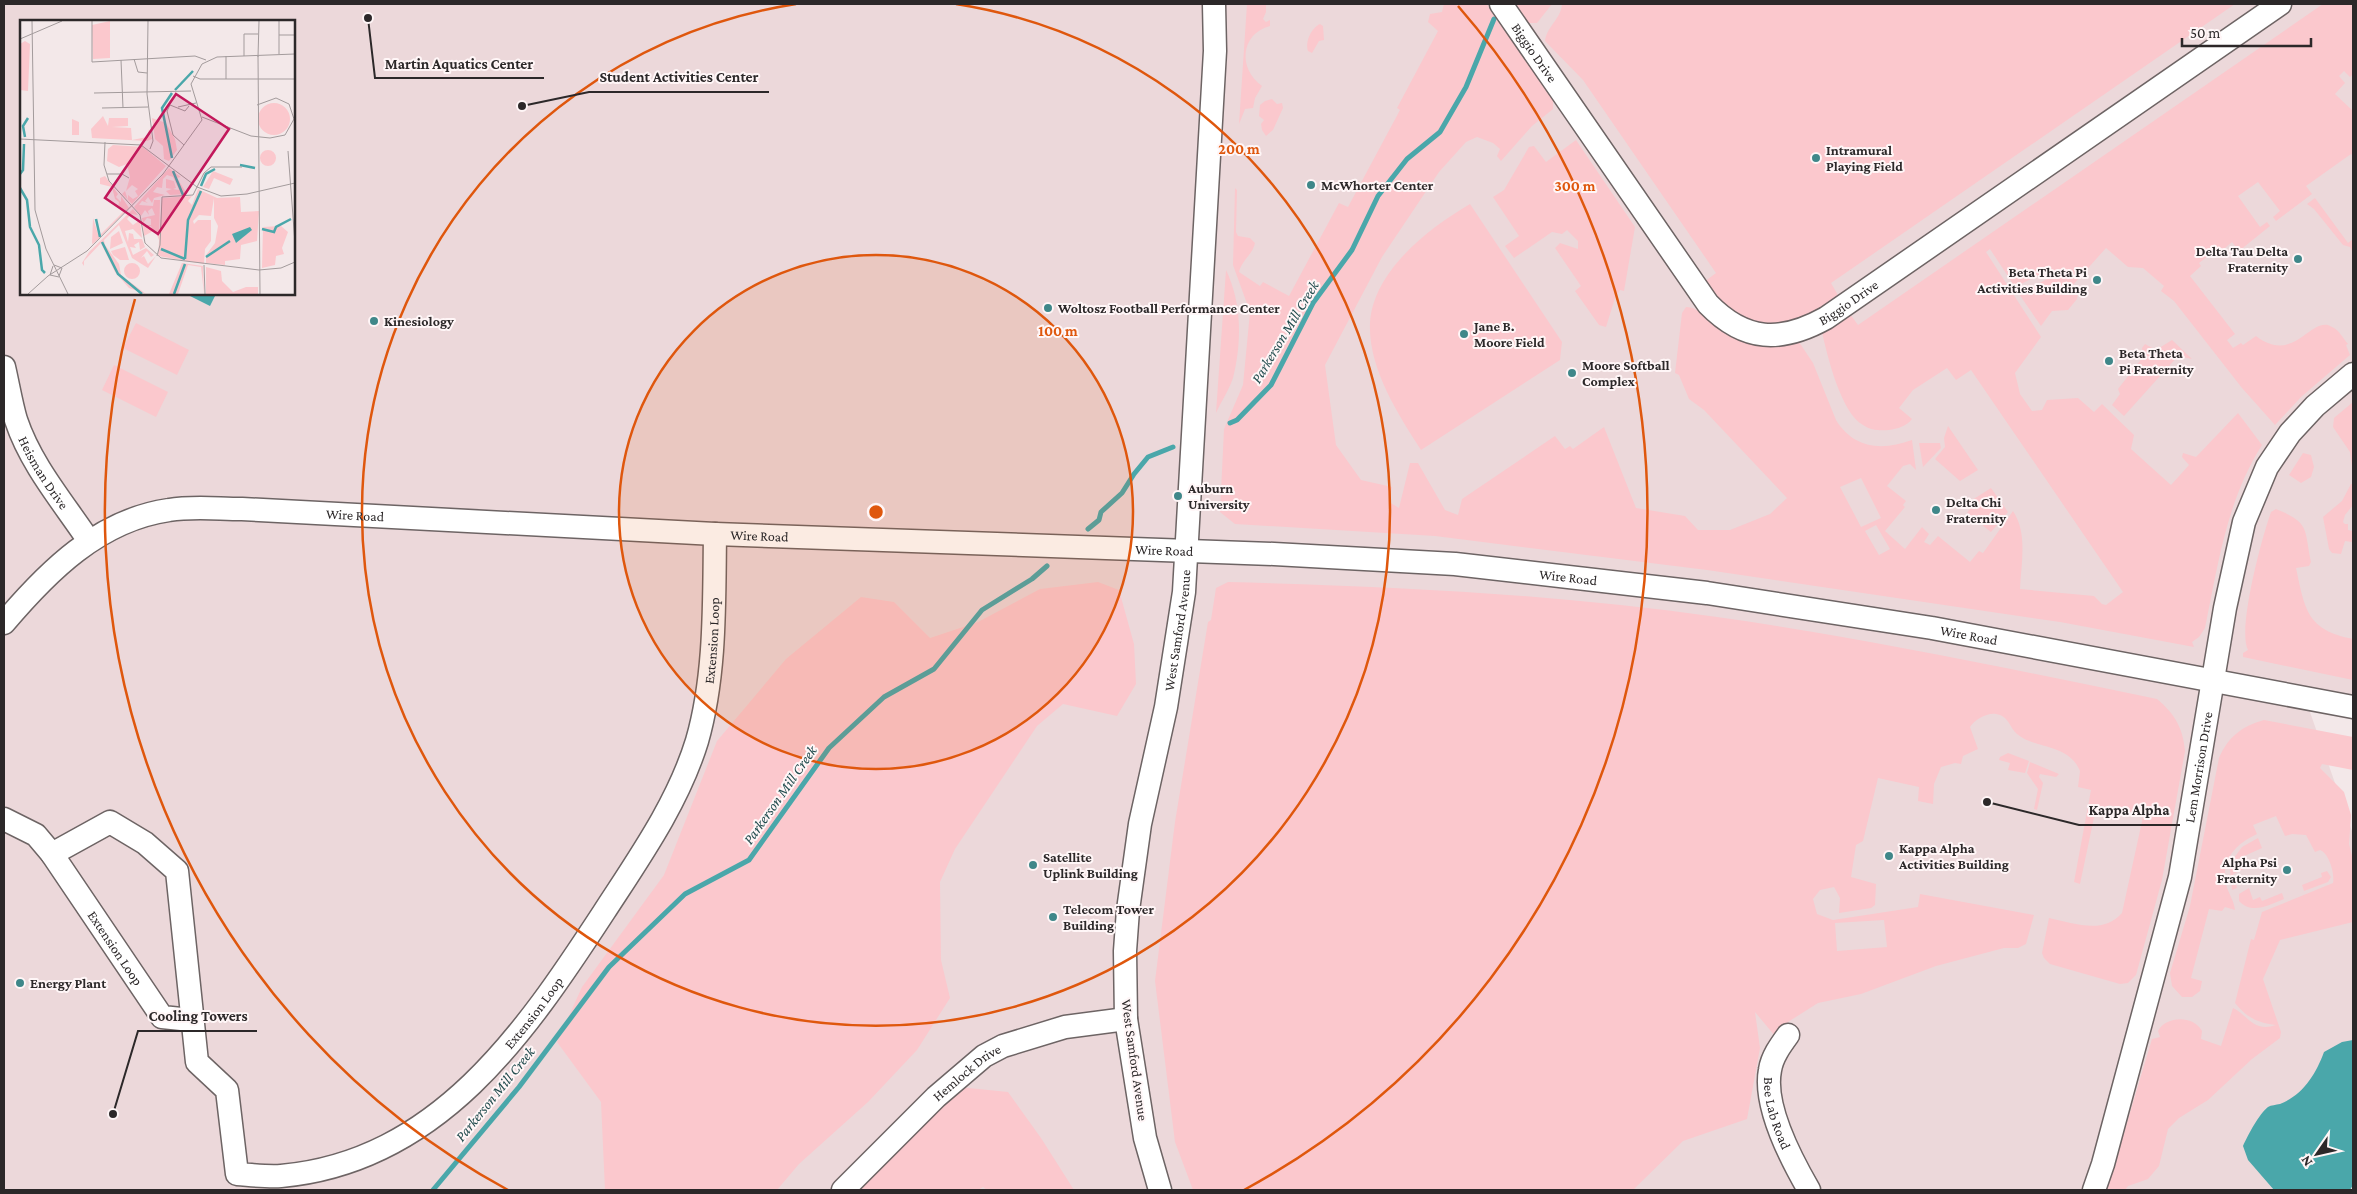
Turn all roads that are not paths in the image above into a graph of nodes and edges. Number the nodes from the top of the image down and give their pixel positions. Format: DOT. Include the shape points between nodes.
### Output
graph roads {
  1 [pos="1214,4"];
  2 [pos="1501,4"];
  3 [pos="2280,4"];
  4 [pos="4,367"];
  5 [pos="2353,374"];
  6 [pos="715,534"];
  7 [pos="89,541"];
  8 [pos="1187,552"];
  9 [pos="4,623"];
  10 [pos="2214,682"];
  11 [pos="2353,707"];
  12 [pos="4,819"];
  13 [pos="52,854"];
  14 [pos="1126,1019"];
  15 [pos="191,1020"];
  16 [pos="1788,1036"];
  17 [pos="843,1190"];
  18 [pos="1160,1190"];
  19 [pos="1809,1190"];
  20 [pos="2094,1190"];
  1 -- 8 [label="street, West Samford Avenue" via="1215,51"];
  2 -- 3 [label="street, Biggio Drive" via="1708,304 1741,330 1775,335 1799,331 1826,318"];
  4 -- 7 [label="street, Heisman Drive" via="24,439 42,474"];
  5 -- 10 [label="street, Lem Morrison Drive" via="2301,420 2267,467 2257,488 2244,522 2225,608"];
  6 -- 7 [label="street, Wire Road" via="211,508 140,516"];
  6 -- 8 [label="street, Wire Road"];
  6 -- 15 [label="street, Extension Loop" via="709,681 697,741 674,798 553,989 506,1049 464,1094 415,1132 360,1159 320,1170 279,1176 237,1174 227,1090 197,1062"];
  7 -- 9 [label="street, Wire Road" via="33,589"];
  8 -- 10 [label="street, Wire Road" via="1293,554 1455,564 1707,593 1932,628"];
  8 -- 14 [label="street, West Samford Avenue" via="1166,707 1140,824 1128,910"];
  10 -- 11 [label="street, Wire Road"];
  10 -- 20 [label="street, Lem Morrison Drive" via="2180,877"];
  12 -- 13 [label="street, Extension Loop" via="36,835"];
  13 -- 15 [label="street, Extension Loop" via="162,1017"];
  13 -- 15 [label="street, Extension Loop" via="110,822 145,843 177,871"];
  14 -- 17 [label="street, Hemlock Drive" via="1065,1027 1003,1046 984,1056 936,1097"];
  14 -- 18 [label="street, West Samford Avenue" via="1145,1138"];
  16 -- 19 [label="street, Bee Lab Road" via="1778,1049 1770,1070 1770,1098 1782,1134"];
}
